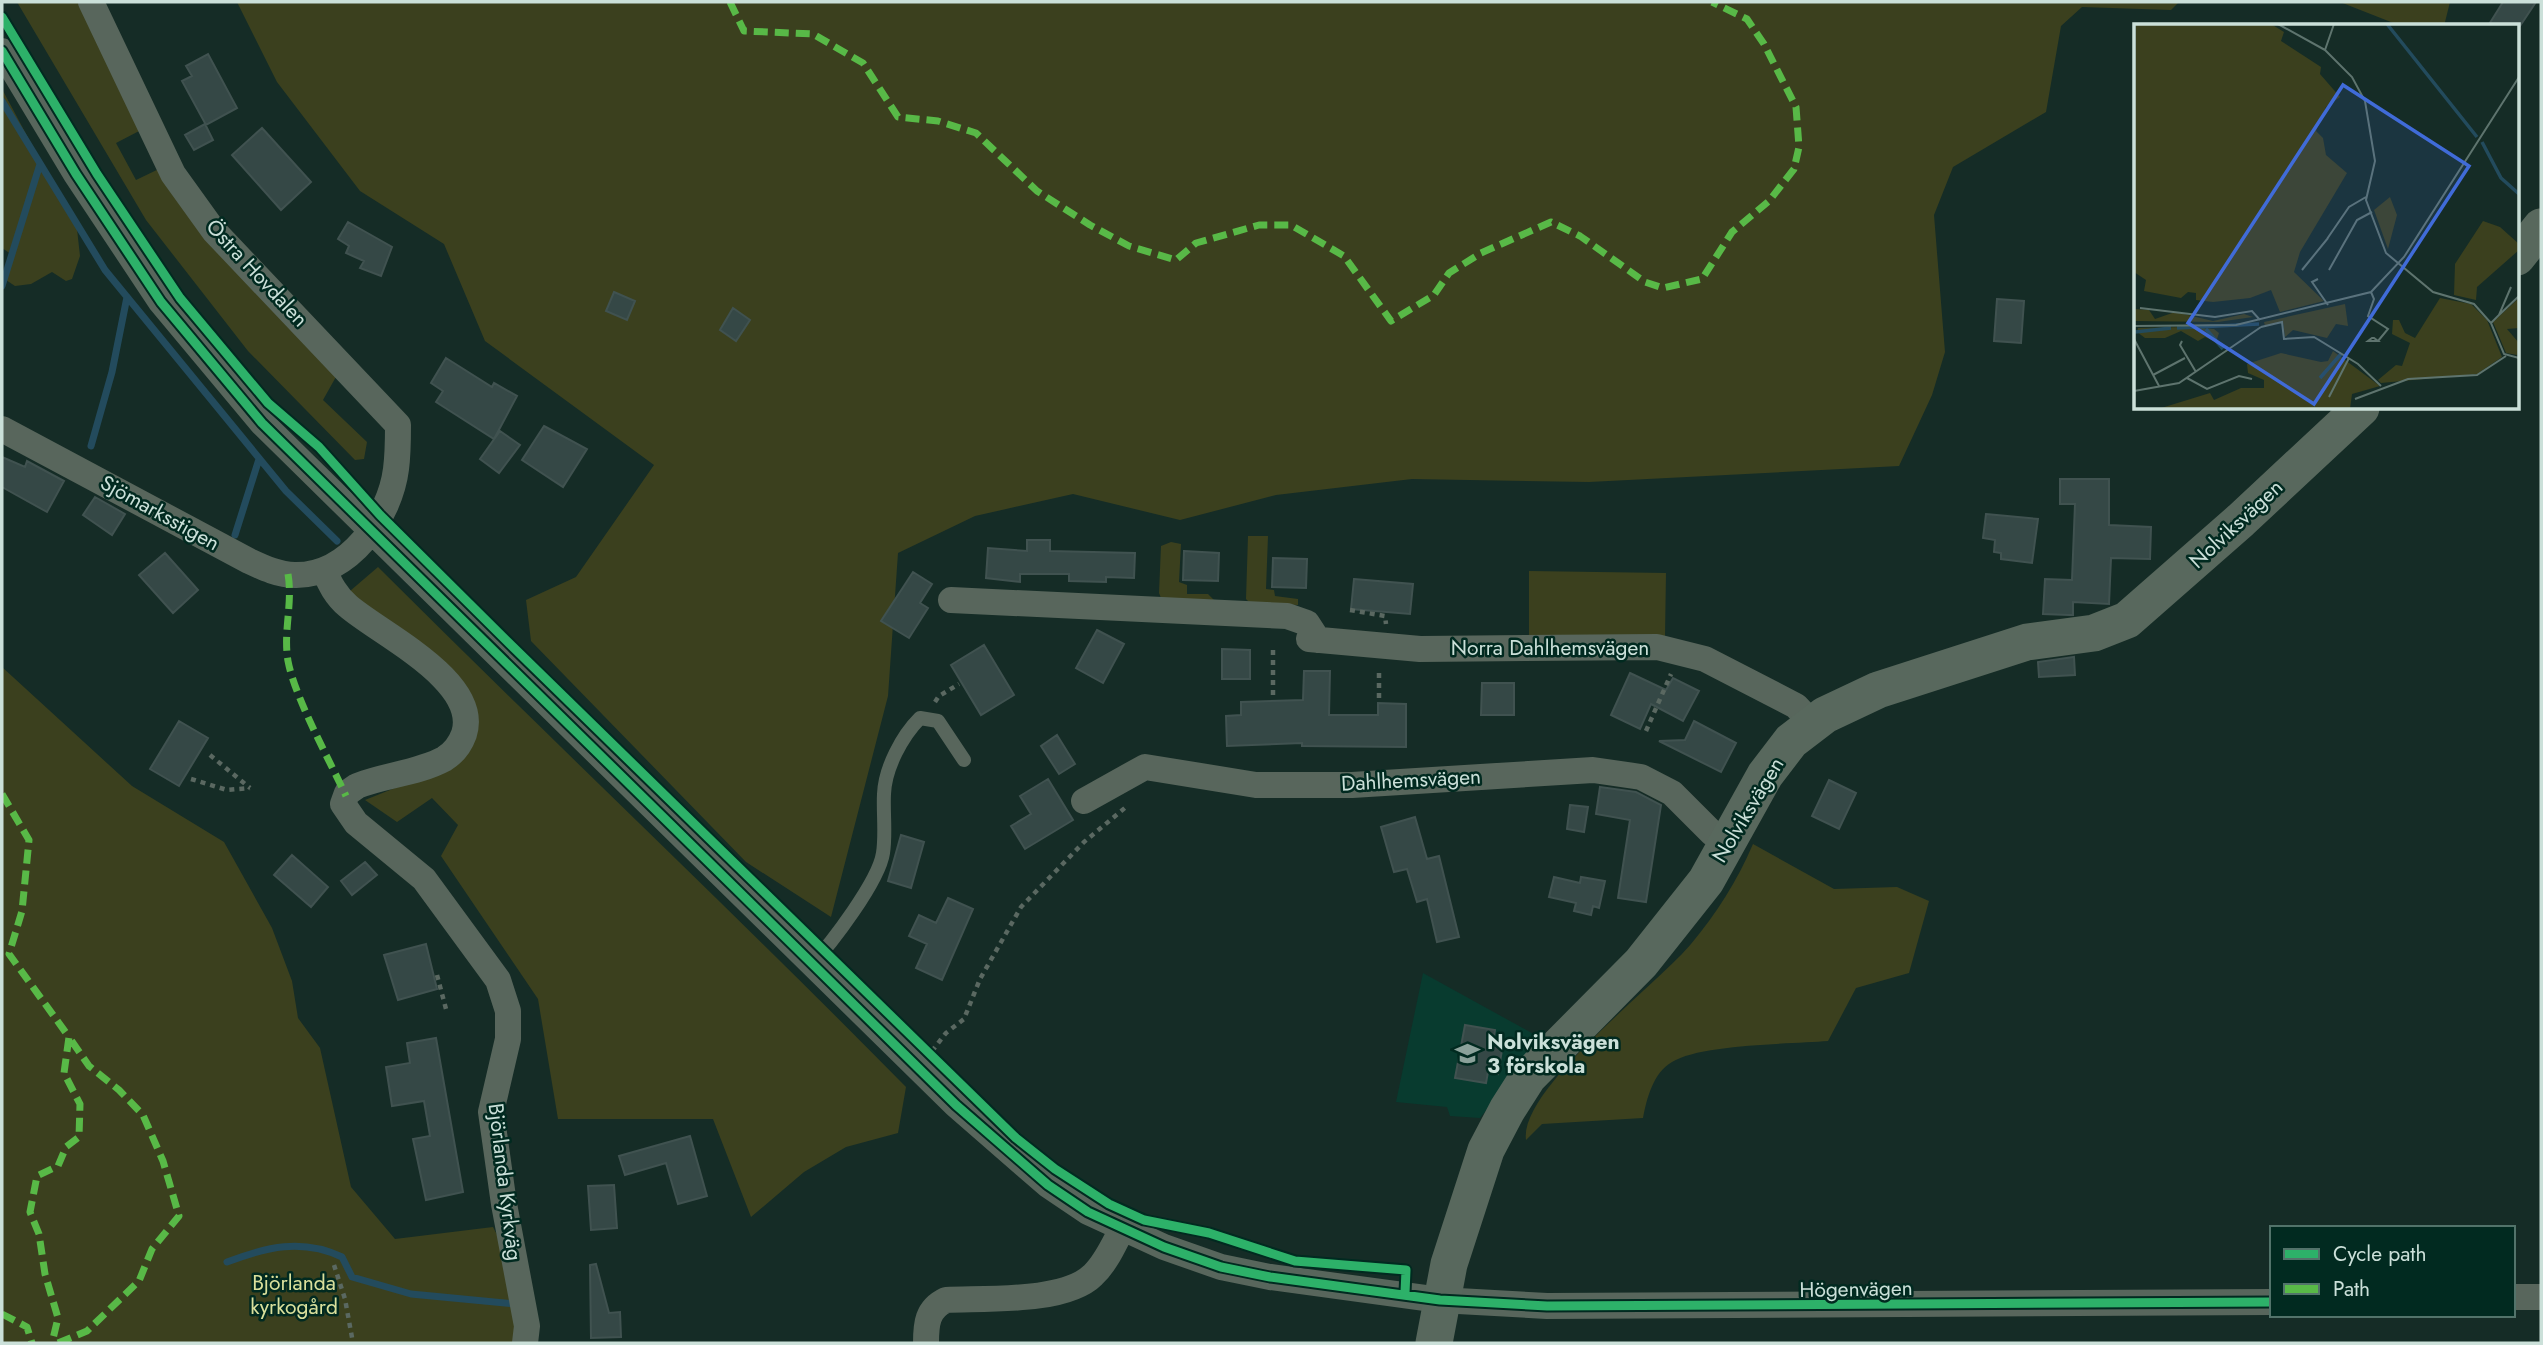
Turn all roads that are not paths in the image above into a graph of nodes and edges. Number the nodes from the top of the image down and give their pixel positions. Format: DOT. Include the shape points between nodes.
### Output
graph roads {
  1 [pos="91,2"];
  2 [pos="2,51"];
  3 [pos="2541,227"];
  4 [pos="2518,256"];
  5 [pos="2359,410"];
  6 [pos="2,429"];
  7 [pos="371,533"];
  8 [pos="324,570"];
  9 [pos="951,600"];
  10 [pos="1812,723"];
  11 [pos="964,760"];
  12 [pos="1084,801"];
  13 [pos="1725,842"];
  14 [pos="811,965"];
  15 [pos="1122,1229"];
  16 [pos="2515,1297"];
  17 [pos="2541,1297"];
  18 [pos="1440,1300"];
  19 [pos="2270,1302"];
  20 [pos="525,1343"];
  21 [pos="926,1343"];
  22 [pos="1434,1343"];
  1 -- 7 [label="street, Östra Hovdalen" via="173,174 214,231 398,425 396,471"];
  2 -- 7 [label="street, Högenvägen" via="161,302 262,423"];
  3 -- 4 [label="street"];
  5 -- 10 [label="street, Nolviksvägen" via="2127,620 2094,633 2027,642 1912,678 1848,702"];
  6 -- 8 [label="street, Sjömarksstigen" via="257,565 295,575"];
  7 -- 8 [label="street"];
  7 -- 14 [label="street, Högenvägen"];
  8 -- 20 [label="street, Björlanda Kyrkväg" via="348,607 455,690 467,722 457,749 443,759 357,786 347,793 343,804 356,823 424,879 498,979 508,1011 508,1039 491,1112 527,1326"];
  9 -- 10 [label="street, Norra Dahlhemsvägen" via="1287,616 1307,623 1314,639 1420,649 1657,647 1704,659 1796,706"];
  10 -- 13 [label="street, Nolviksvägen" via="1791,741 1765,775"];
  11 -- 14 [label="lane" via="937,721 920,718 908,730 884,790 883,855 837,936"];
  12 -- 13 [label="street, Dahlhemsvägen" via="1145,766 1256,785 1352,785 1593,770 1640,777 1672,793"];
  13 -- 18 [label="street, Nolviksvägen" via="1706,881 1641,963 1528,1077 1507,1110 1486,1150"];
  14 -- 15 [label="street, Högenvägen" via="1001,1146 1048,1185"];
  15 -- 18 [label="street, Högenvägen" via="1221,1266 1270,1277"];
  15 -- 21 [label="street" via="1094,1275 1082,1283 1059,1292 946,1300 935,1305 928,1315"];
  16 -- 17 [label="street"];
  18 -- 19 [label="street, Högenvägen" via="1547,1306 1799,1307"];
  18 -- 22 [label="street, Nolviksvägen"];
}
